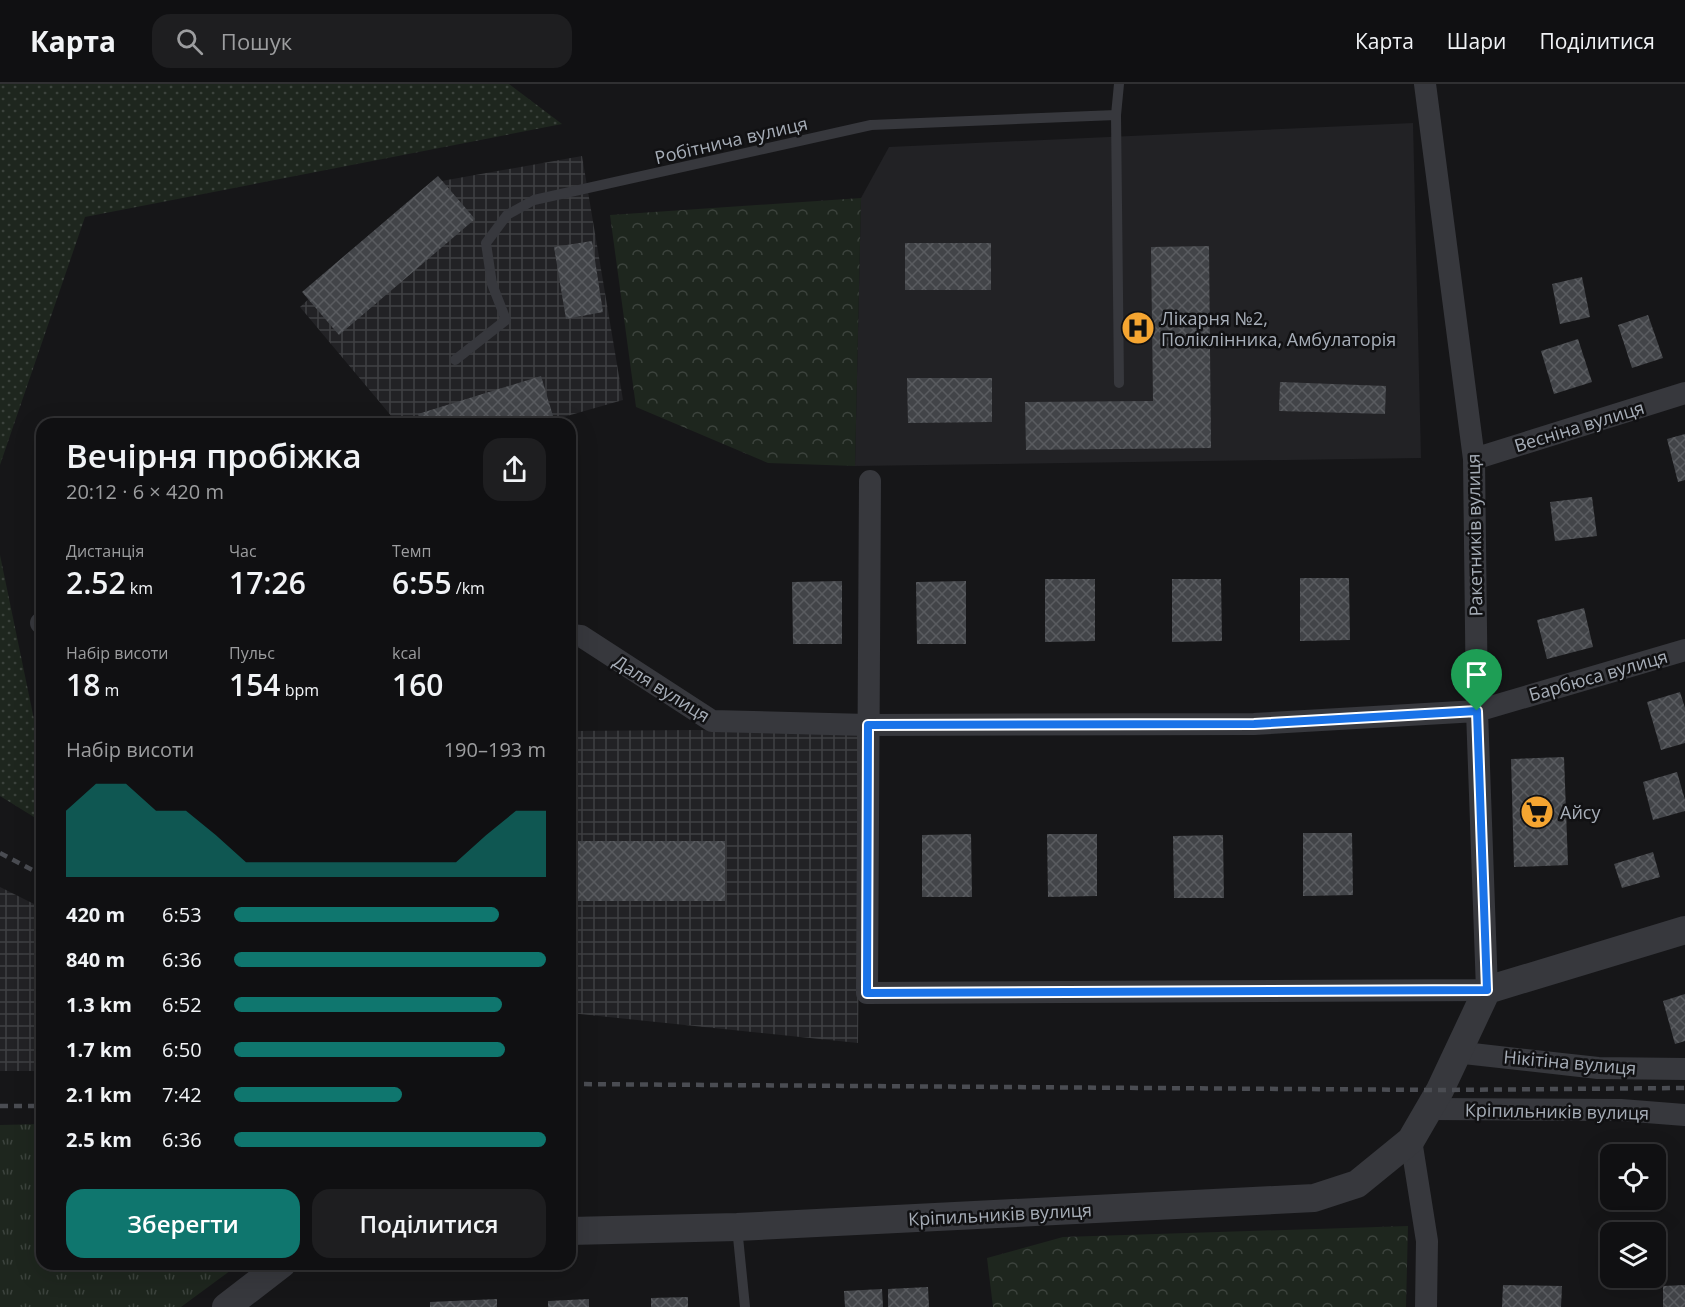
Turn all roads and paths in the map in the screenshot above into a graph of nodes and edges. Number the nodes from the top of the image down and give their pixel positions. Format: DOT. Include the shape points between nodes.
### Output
graph roads {
  1 [pos="1119,84"];
  2 [pos="1425,84"];
  3 [pos="1116,115"];
  4 [pos="455,360"];
  5 [pos="1119,383"];
  6 [pos="1685,393"];
  7 [pos="1474,459"];
  8 [pos="870,481"];
  9 [pos="576,636"];
  10 [pos="1685,650"];
  11 [pos="1477,711"];
  12 [pos="868,725"];
  13 [pos="1685,930"];
  14 [pos="1487,990"];
  15 [pos="1455,1052"];
  16 [pos="1685,1069"];
  17 [pos="1429,1109"];
  18 [pos="1685,1115"];
  19 [pos="1411,1140"];
  20 [pos="737,1227"];
  21 [pos="576,1232"];
  22 [pos="274,1270"];
  23 [pos="226,1307"];
  24 [pos="745,1307"];
  25 [pos="1425,1307"];
  1 -- 3 [label="lane"];
  2 -- 7 [label="street, Ракетників вулиця"];
  3 -- 4 [label="lane, Робітнича вулиця" via="871,125 534,200 507,215 486,243 492,284 506,320"];
  3 -- 5 [label="lane"];
  6 -- 7 [label="street, Весніна вулиця"];
  7 -- 11 [label="street, Ракетників вулиця"];
  8 -- 12 [label="street"];
  9 -- 12 [label="street, Даля вулиця" via="712,721"];
  10 -- 11 [label="street, Барбюса вулиця"];
  11 -- 12 [label="street, Даля вулиця" via="1254,724"];
  11 -- 14 [label="street, Ракетників вулиця"];
  12 -- 14 [label="street" via="867,993"];
  13 -- 14 [label="street"];
  14 -- 15 [label="street, Кріпильників вулиця"];
  15 -- 16 [label="street, Нікітіна вулиця" via="1598,1068"];
  15 -- 17 [label="street, Кріпильників вулиця"];
  17 -- 18 [label="street, Кріпильників вулиця" via="1621,1110"];
  17 -- 19 [label="street, Кріпильників вулиця"];
  19 -- 20 [label="street, Кріпильників вулиця" via="1357,1184 1314,1198"];
  19 -- 25 [label="street" via="1427,1241"];
  20 -- 21 [label="street, Кріпильників вулиця"];
  20 -- 24 [label="lane"];
  22 -- 23 [label="street"];
}
